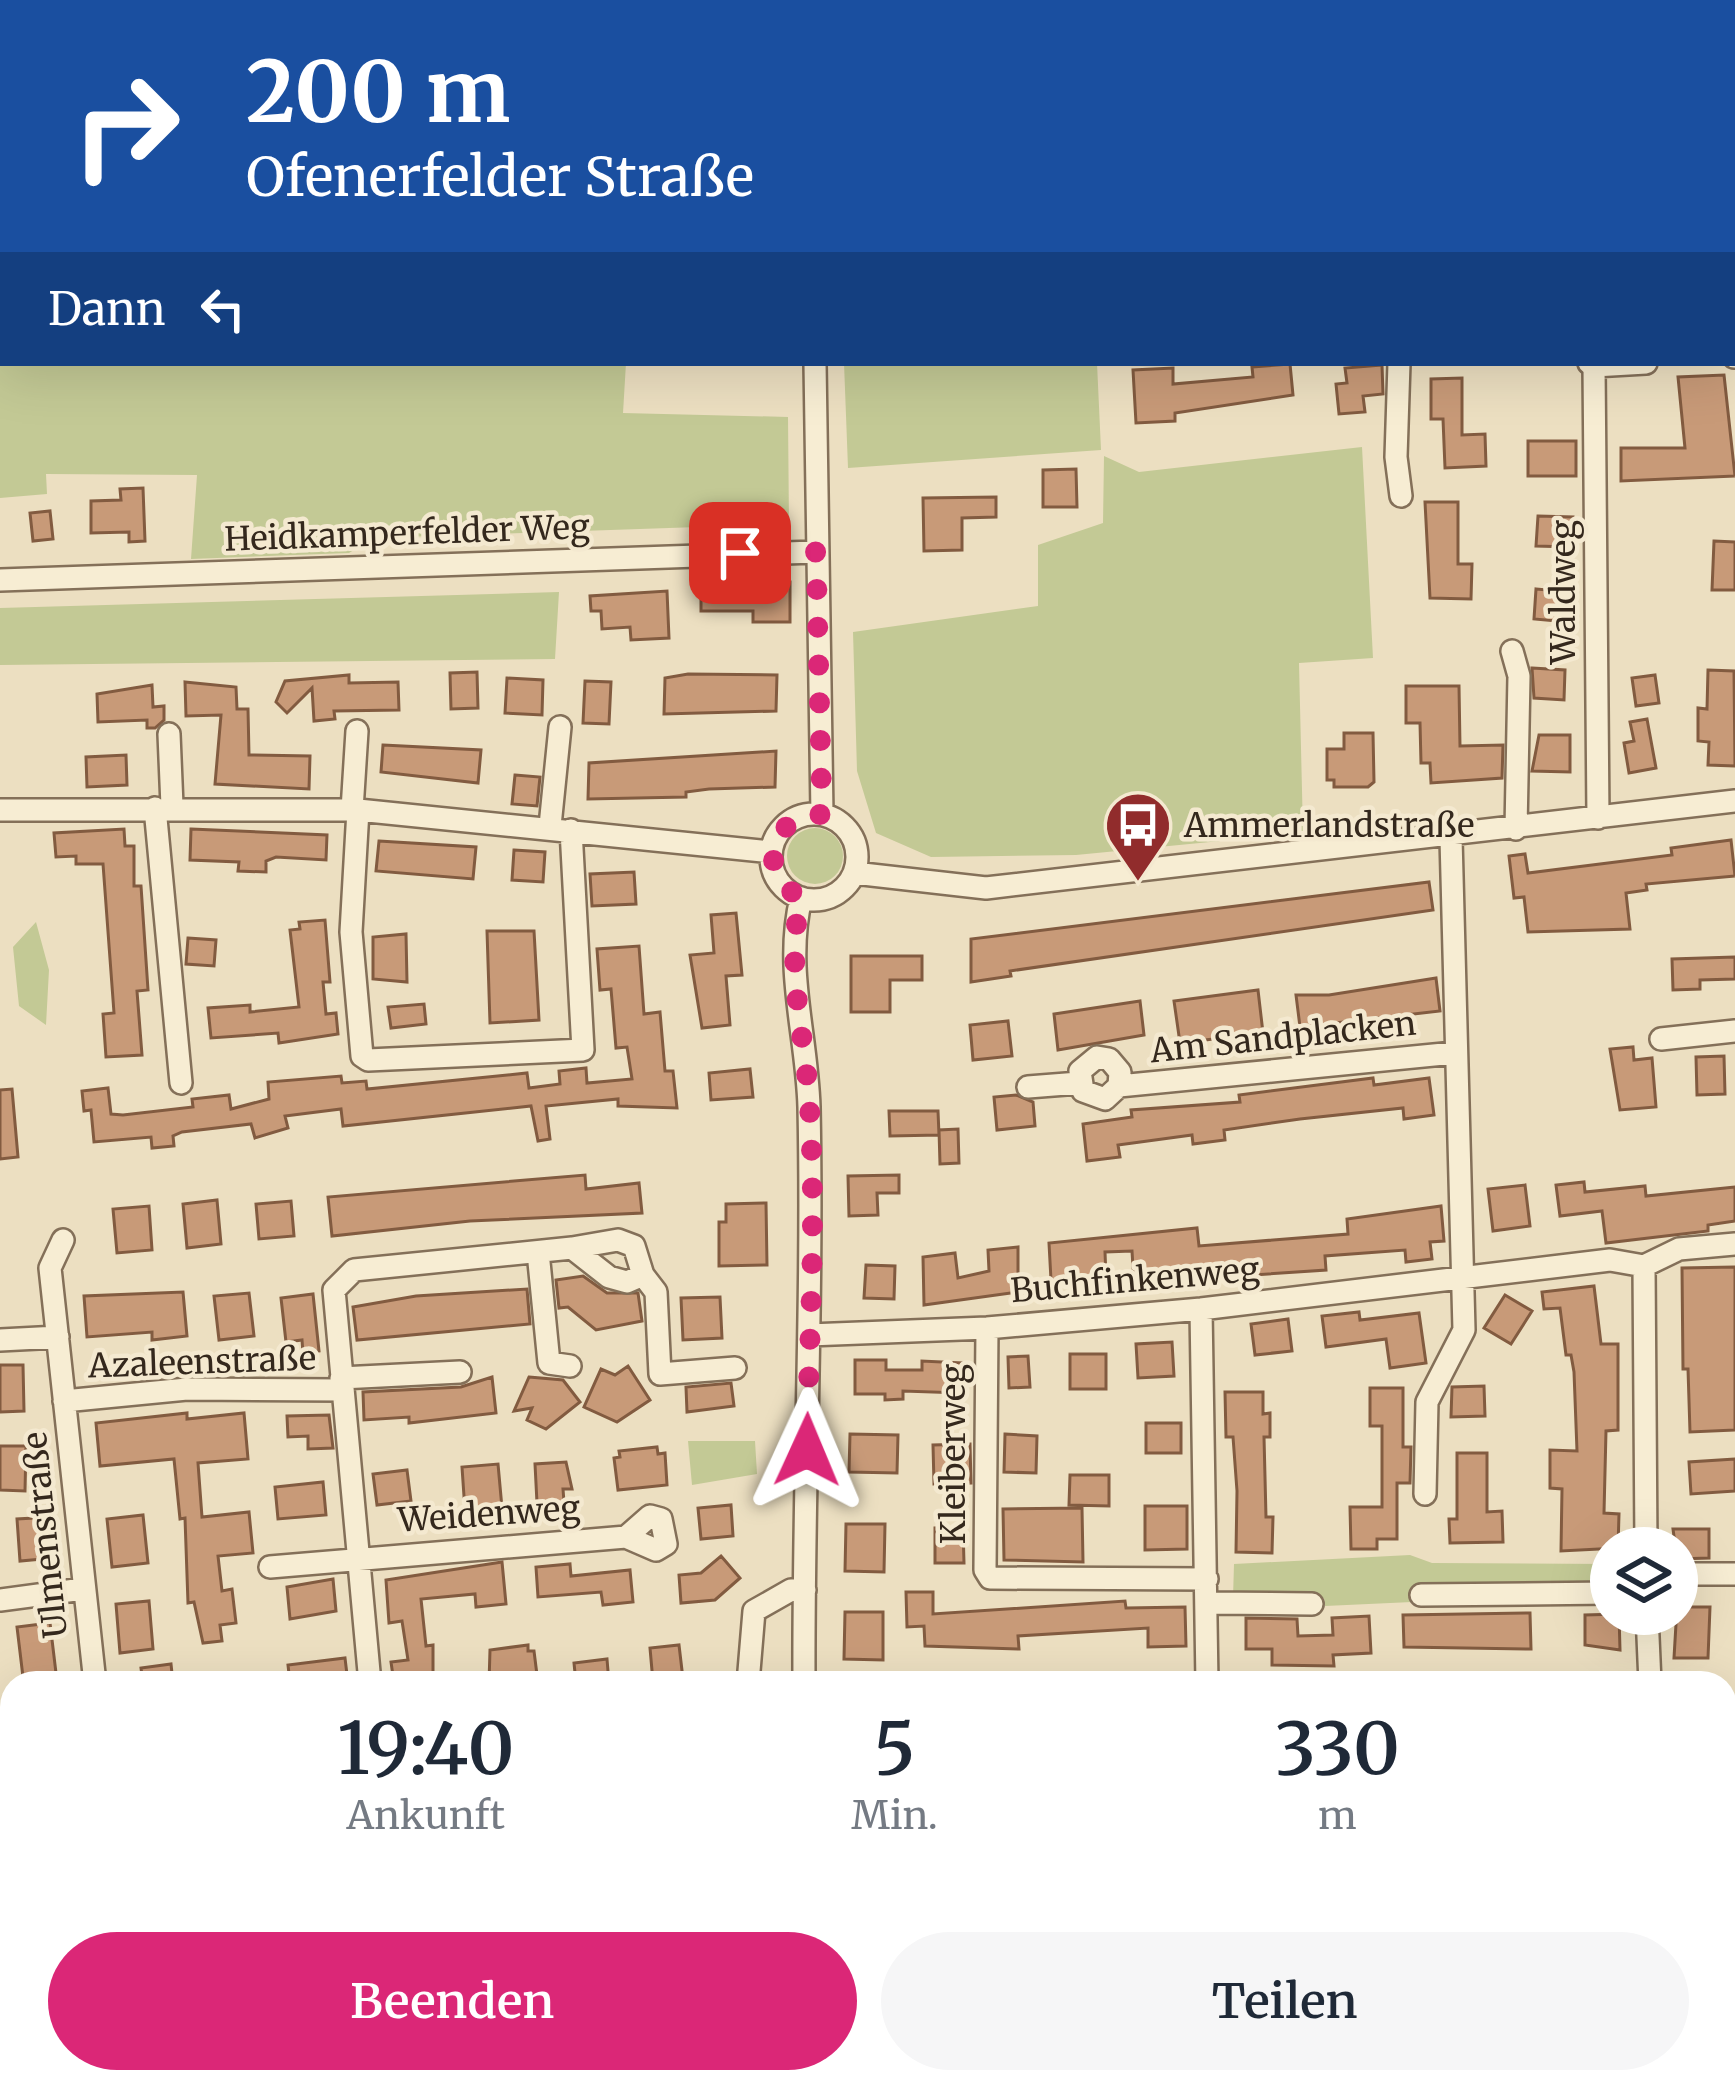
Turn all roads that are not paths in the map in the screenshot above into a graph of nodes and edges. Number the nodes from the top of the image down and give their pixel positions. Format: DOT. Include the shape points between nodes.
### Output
graph roads {
  1 [pos="815,366"];
  2 [pos="1399,366"];
  3 [pos="1592,366"];
  4 [pos="1401,496"];
  5 [pos="816,552"];
  6 [pos="0,580"];
  7 [pos="1512,651"];
  8 [pos="560,727"];
  9 [pos="357,731"];
  10 [pos="169,734"];
  11 [pos="1735,801"];
  12 [pos="163,807"];
  13 [pos="0,810"];
  14 [pos="355,810"];
  15 [pos="822,814"];
  16 [pos="1598,818"];
  17 [pos="561,828"];
  18 [pos="1516,830"];
  19 [pos="1451,838"];
  20 [pos="771,853"];
  21 [pos="854,874"];
  22 [pos="801,898"];
  23 [pos="1735,1031"];
  24 [pos="1661,1039"];
  25 [pos="1454,1053"];
  26 [pos="181,1083"];
  27 [pos="1028,1087"];
  28 [pos="63,1240"];
  29 [pos="1735,1244"];
  30 [pos="572,1248"];
  31 [pos="538,1252"];
  32 [pos="1644,1266"];
  33 [pos="643,1275"];
  34 [pos="1465,1277"];
  35 [pos="1201,1309"];
  36 [pos="987,1328"];
  37 [pos="809,1336"];
  38 [pos="58,1337"];
  39 [pos="0,1340"];
  40 [pos="570,1366"];
  41 [pos="735,1368"];
  42 [pos="460,1372"];
  43 [pos="341,1384"];
  44 [pos="64,1401"];
  45 [pos="1425,1494"];
  46 [pos="1646,1527"];
  47 [pos="626,1537"];
  48 [pos="357,1558"];
  49 [pos="270,1567"];
  50 [pos="1698,1574"];
  51 [pos="1735,1574"];
  52 [pos="83,1589"];
  53 [pos="805,1590"];
  54 [pos="1207,1591"];
  55 [pos="1590,1593"];
  56 [pos="1420,1595"];
  57 [pos="0,1600"];
  58 [pos="1312,1604"];
  59 [pos="1648,1635"];
  60 [pos="93,1671"];
  61 [pos="369,1671"];
  62 [pos="749,1671"];
  63 [pos="804,1671"];
  64 [pos="1207,1671"];
  65 [pos="1649,1671"];
  1 -- 5 [label="street"];
  2 -- 4 [label="street"];
  3 -- 16 [label="street, Waldweg"];
  5 -- 6 [label="street, Heidkamperfelder Weg"];
  5 -- 15 [label="street"];
  7 -- 18 [label="street" via="1519,676"];
  8 -- 17 [label="street"];
  9 -- 14 [label="street"];
  10 -- 12 [label="street"];
  11 -- 16 [label="street"];
  12 -- 13 [label="street"];
  12 -- 14 [label="street"];
  12 -- 26 [label="street"];
  14 -- 17 [label="street"];
  14 -- 17 [label="street" via="351,932 368,1060 583,1050"];
  15 -- 20 [label="street" via="789,822"];
  15 -- 21 [label="street" via="852,836"];
  16 -- 18 [label="street"];
  17 -- 20 [label="street"];
  18 -- 19 [label="street"];
  19 -- 21 [label="street" via="986,888"];
  19 -- 25 [label="street, Am Sandplacken"];
  20 -- 22 [label="street" via="782,885"];
  21 -- 22 [label="street" via="826,898"];
  22 -- 37 [label="street" via="794,998 809,1100"];
  23 -- 24 [label="street"];
  25 -- 27 [label="street, Am Sandplacken" via="1119,1086 1120,1072 1097,1057 1085,1063 1079,1083"];
  25 -- 34 [label="street, Am Sandplacken"];
  28 -- 38 [label="street, Ulmenstraße" via="50,1268"];
  29 -- 32 [label="street" via="1679,1249"];
  30 -- 31 [label="street"];
  30 -- 33 [label="street" via="609,1277 627,1282"];
  30 -- 33 [label="street" via="618,1240 634,1246"];
  31 -- 40 [label="street" via="549,1363"];
  31 -- 43 [label="street" via="345,1275 333,1298"];
  32 -- 34 [label="street, Buchfinkenweg" via="1610,1260"];
  32 -- 46 [label="street"];
  33 -- 41 [label="street" via="656,1292 660,1374"];
  34 -- 35 [label="street, Buchfinkenweg"];
  34 -- 45 [label="street" via="1464,1330 1427,1402"];
  35 -- 36 [label="street, Buchfinkenweg"];
  35 -- 54 [label="street"];
  36 -- 37 [label="street, Buchfinkenweg"];
  36 -- 54 [label="street, Kleiberweg" via="990,1578"];
  37 -- 53 [label="street"];
  38 -- 39 [label="street"];
  38 -- 44 [label="street, Ulmenstraße"];
  42 -- 43 [label="street, Azaleenstraße"];
  43 -- 44 [label="street, Azaleenstraße"];
  43 -- 48 [label="street"];
  44 -- 52 [label="street, Ulmenstraße"];
  47 -- 48 [label="street, Weidenweg"];
  48 -- 49 [label="street, Weidenweg"];
  48 -- 61 [label="street"];
  50 -- 51 [label="street"];
  52 -- 57 [label="street"];
  52 -- 60 [label="street, Ulmenstraße"];
  53 -- 62 [label="street" via="754,1611"];
  53 -- 63 [label="street"];
  54 -- 58 [label="street"];
  54 -- 64 [label="street"];
  55 -- 56 [label="street"];
  59 -- 65 [label="street"];
}
